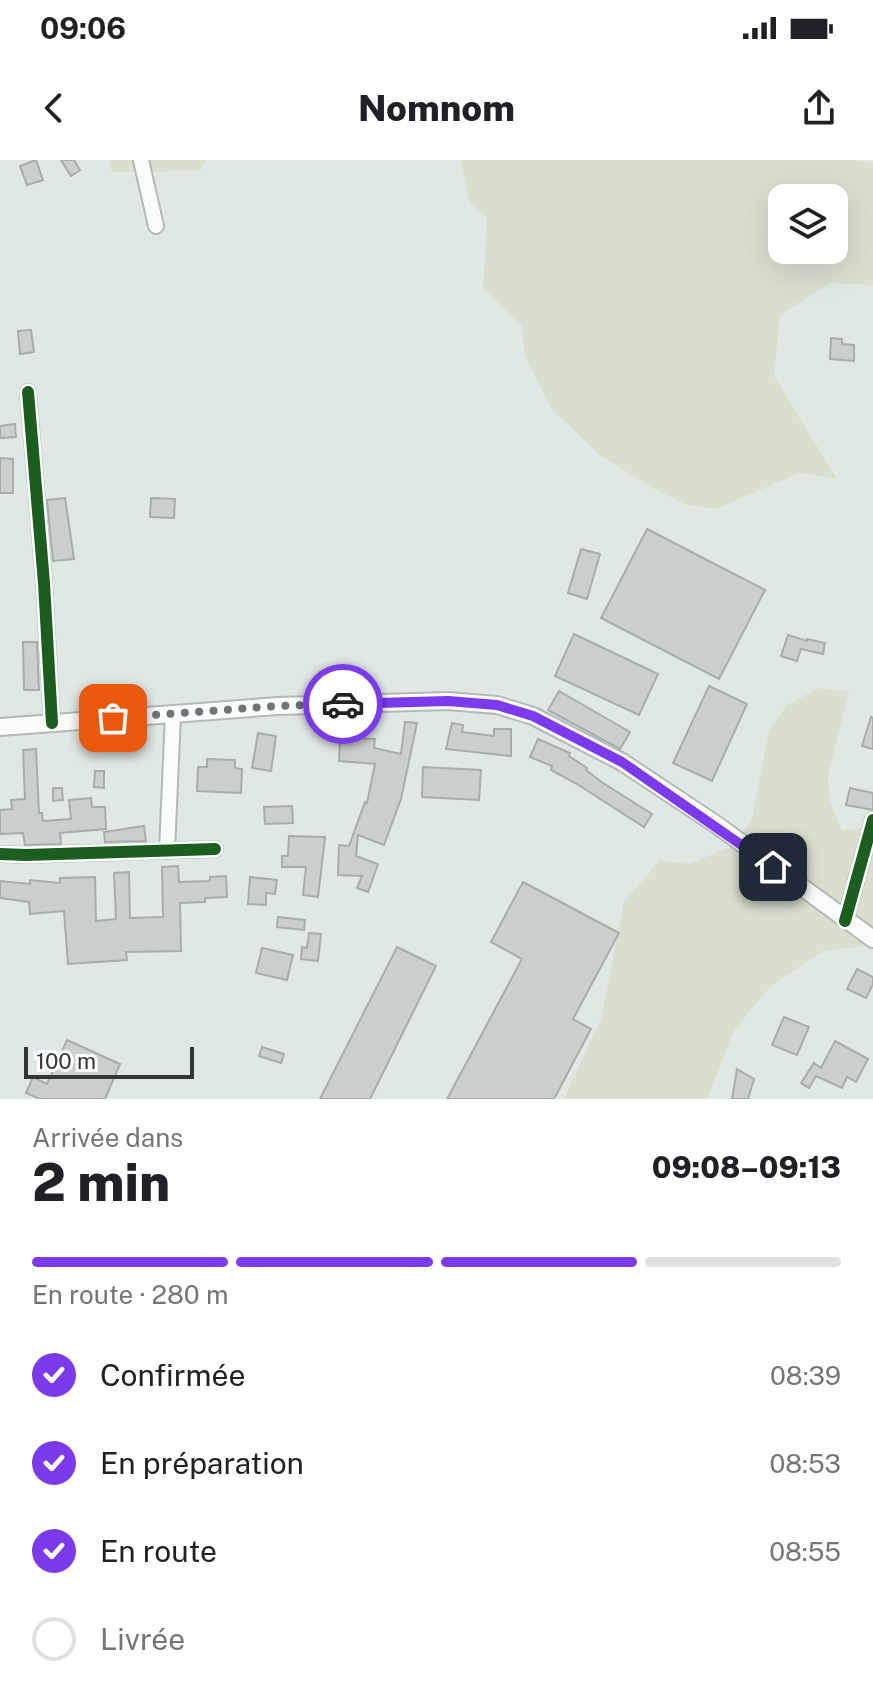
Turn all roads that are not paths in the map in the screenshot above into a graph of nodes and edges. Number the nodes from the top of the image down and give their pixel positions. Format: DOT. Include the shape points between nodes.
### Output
graph roads {
  1 [pos="141,160"];
  2 [pos="156,226"];
  3 [pos="28,392"];
  4 [pos="173,714"];
  5 [pos="52,723"];
  6 [pos="0,727"];
  7 [pos="873,820"];
  8 [pos="215,849"];
  9 [pos="167,851"];
  10 [pos="0,854"];
  11 [pos="845,921"];
  12 [pos="873,939"];
  1 -- 2 [label="street"];
  3 -- 5 [label="street"];
  4 -- 5 [label="main road"];
  4 -- 9 [label="street"];
  4 -- 11 [label="main road" via="448,701 497,705 533,716 622,762"];
  5 -- 6 [label="main road"];
  7 -- 11 [label="street"];
  8 -- 9 [label="street"];
  9 -- 10 [label="street"];
  11 -- 12 [label="main road"];
}
